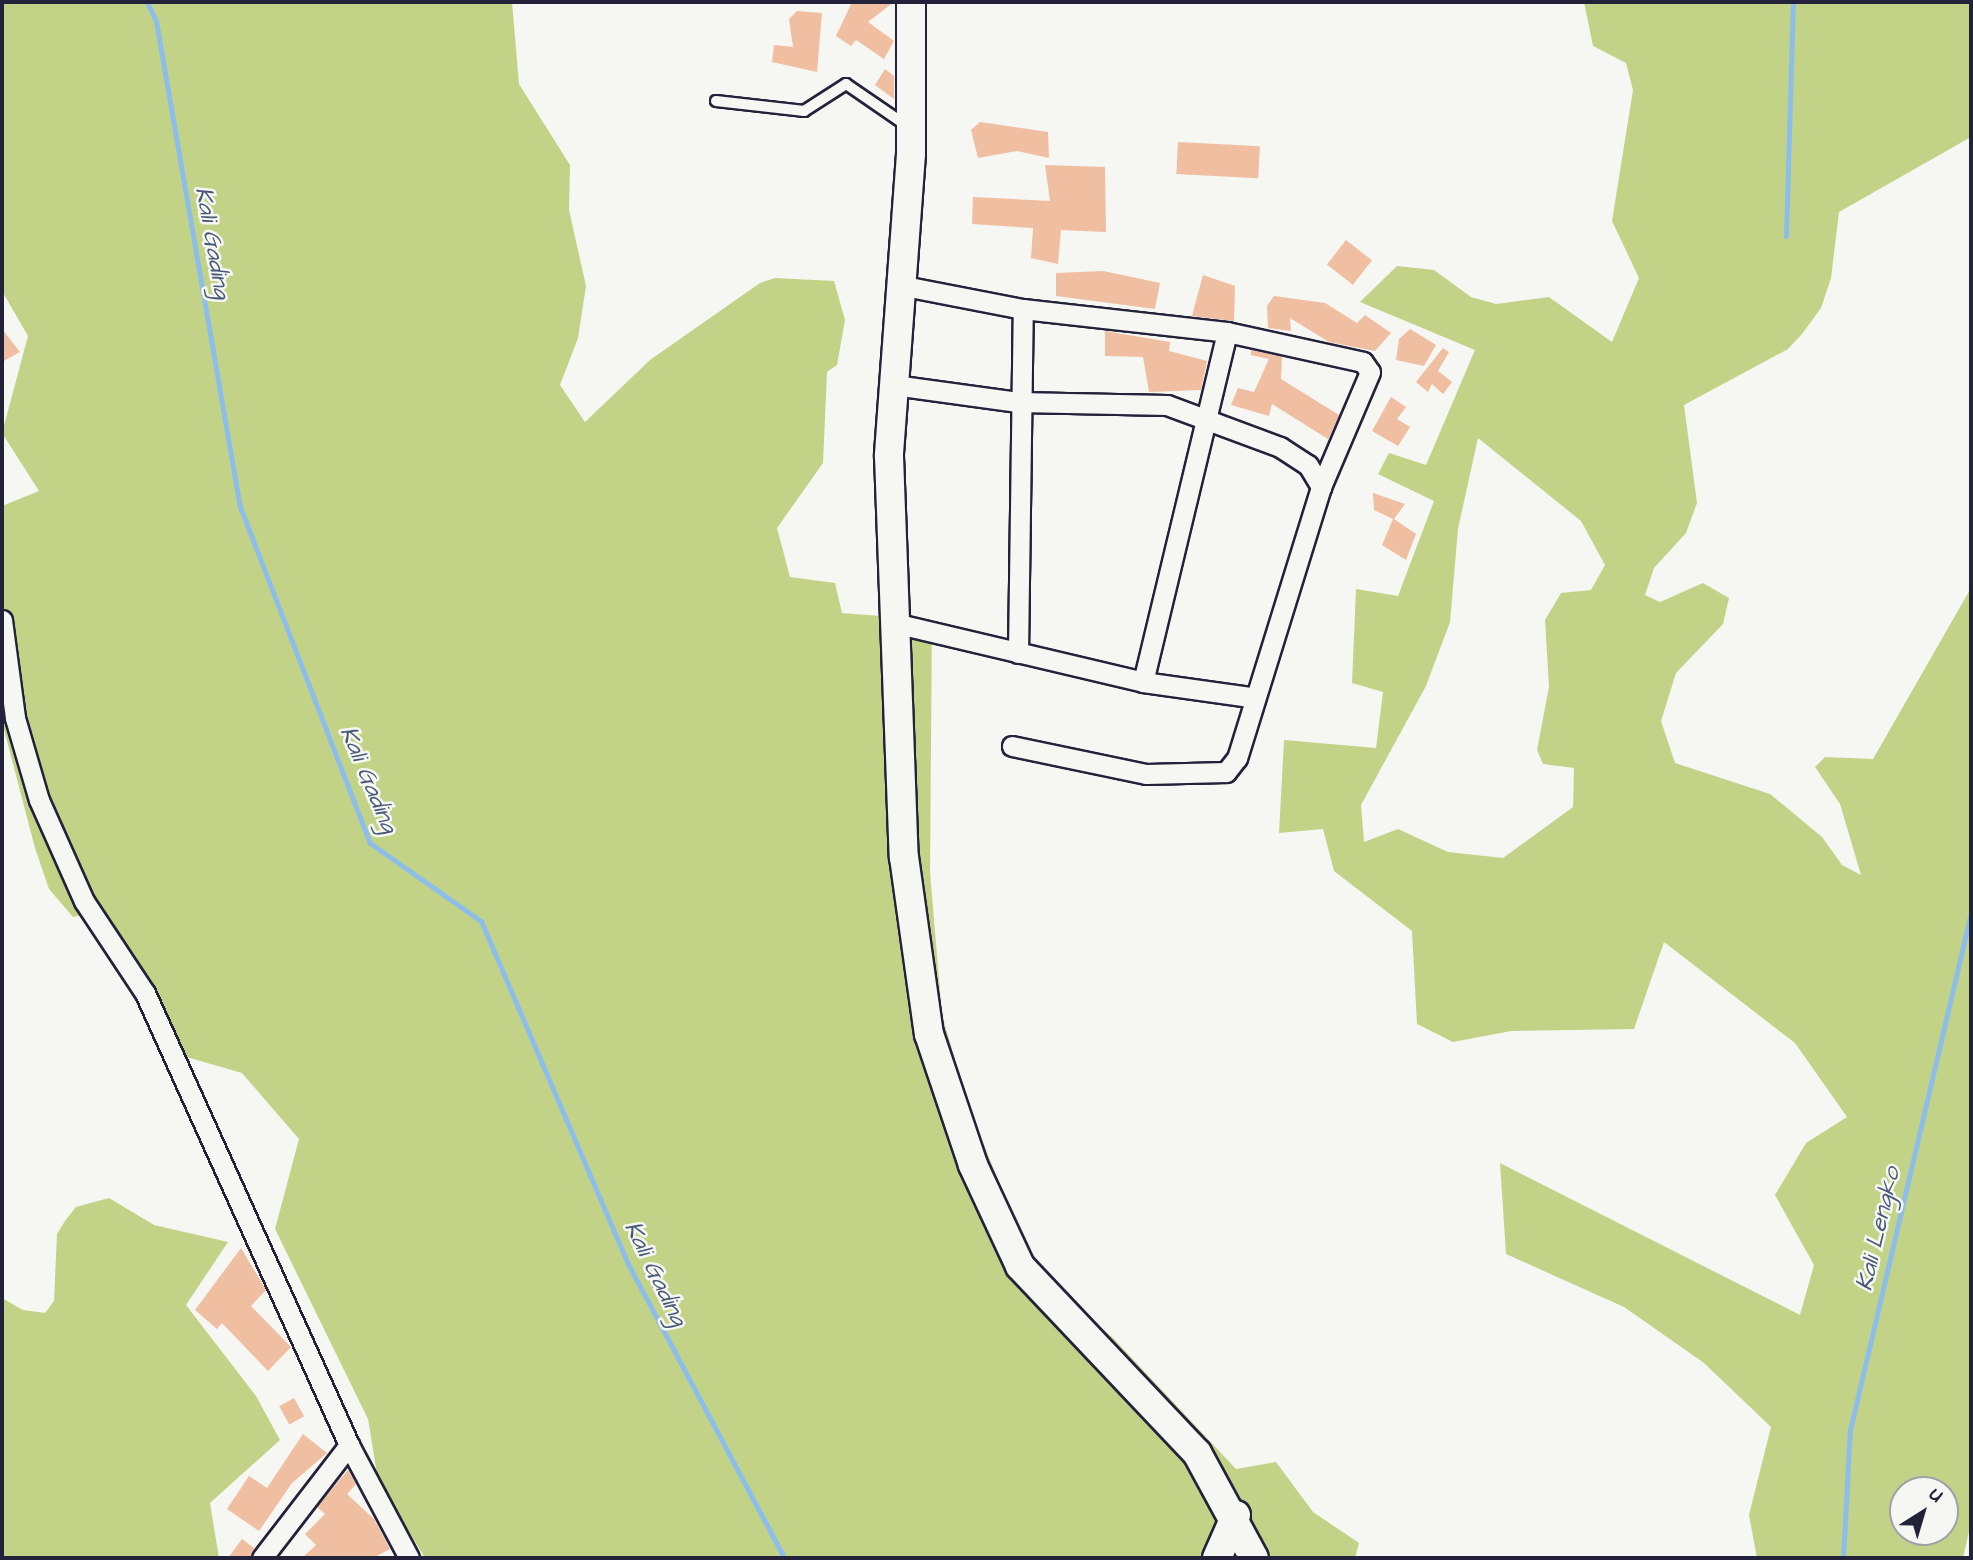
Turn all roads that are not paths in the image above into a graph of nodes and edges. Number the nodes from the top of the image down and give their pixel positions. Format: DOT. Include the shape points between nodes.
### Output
graph roads {
  1 [pos="911,2"];
  2 [pos="716,101"];
  3 [pos="910,128"];
  4 [pos="899,285"];
  5 [pos="1023,309"];
  6 [pos="1227,332"];
  7 [pos="894,385"];
  8 [pos="1017,402"];
  9 [pos="1211,419"];
  10 [pos="1321,486"];
  11 [pos="2,620"];
  12 [pos="894,623"];
  13 [pos="1018,653"];
  14 [pos="1143,682"];
  15 [pos="1250,697"];
  16 [pos="1012,746"];
  17 [pos="349,1445"];
  18 [pos="1236,1515"];
  19 [pos="262,1558"];
  20 [pos="409,1558"];
  21 [pos="1217,1558"];
  22 [pos="1254,1558"];
  1 -- 3 [label="street"];
  2 -- 3 [label="lane" via="804,111 846,84"];
  3 -- 4 [label="street"];
  4 -- 5 [label="street"];
  4 -- 7 [label="street"];
  5 -- 6 [label="street"];
  5 -- 8 [label="street"];
  6 -- 9 [label="street"];
  6 -- 10 [label="street" via="1368,365"];
  7 -- 8 [label="street"];
  7 -- 12 [label="street"];
  8 -- 9 [label="street" via="1139,402"];
  8 -- 13 [label="street"];
  9 -- 10 [label="street" via="1296,456"];
  9 -- 14 [label="street" via="1161,593"];
  10 -- 15 [label="street"];
  11 -- 17 [label="street" via="15,719 39,800 84,901 145,993"];
  12 -- 13 [label="street"];
  12 -- 18 [label="street" via="904,858 919,979 939,1072 973,1165 1020,1266 1197,1454"];
  13 -- 14 [label="street"];
  14 -- 15 [label="street"];
  15 -- 16 [label="street" via="1237,758 1217,775 1146,774"];
  17 -- 19 [label="street"];
  17 -- 20 [label="street"];
  18 -- 21 [label="street"];
  18 -- 22 [label="street"];
}
